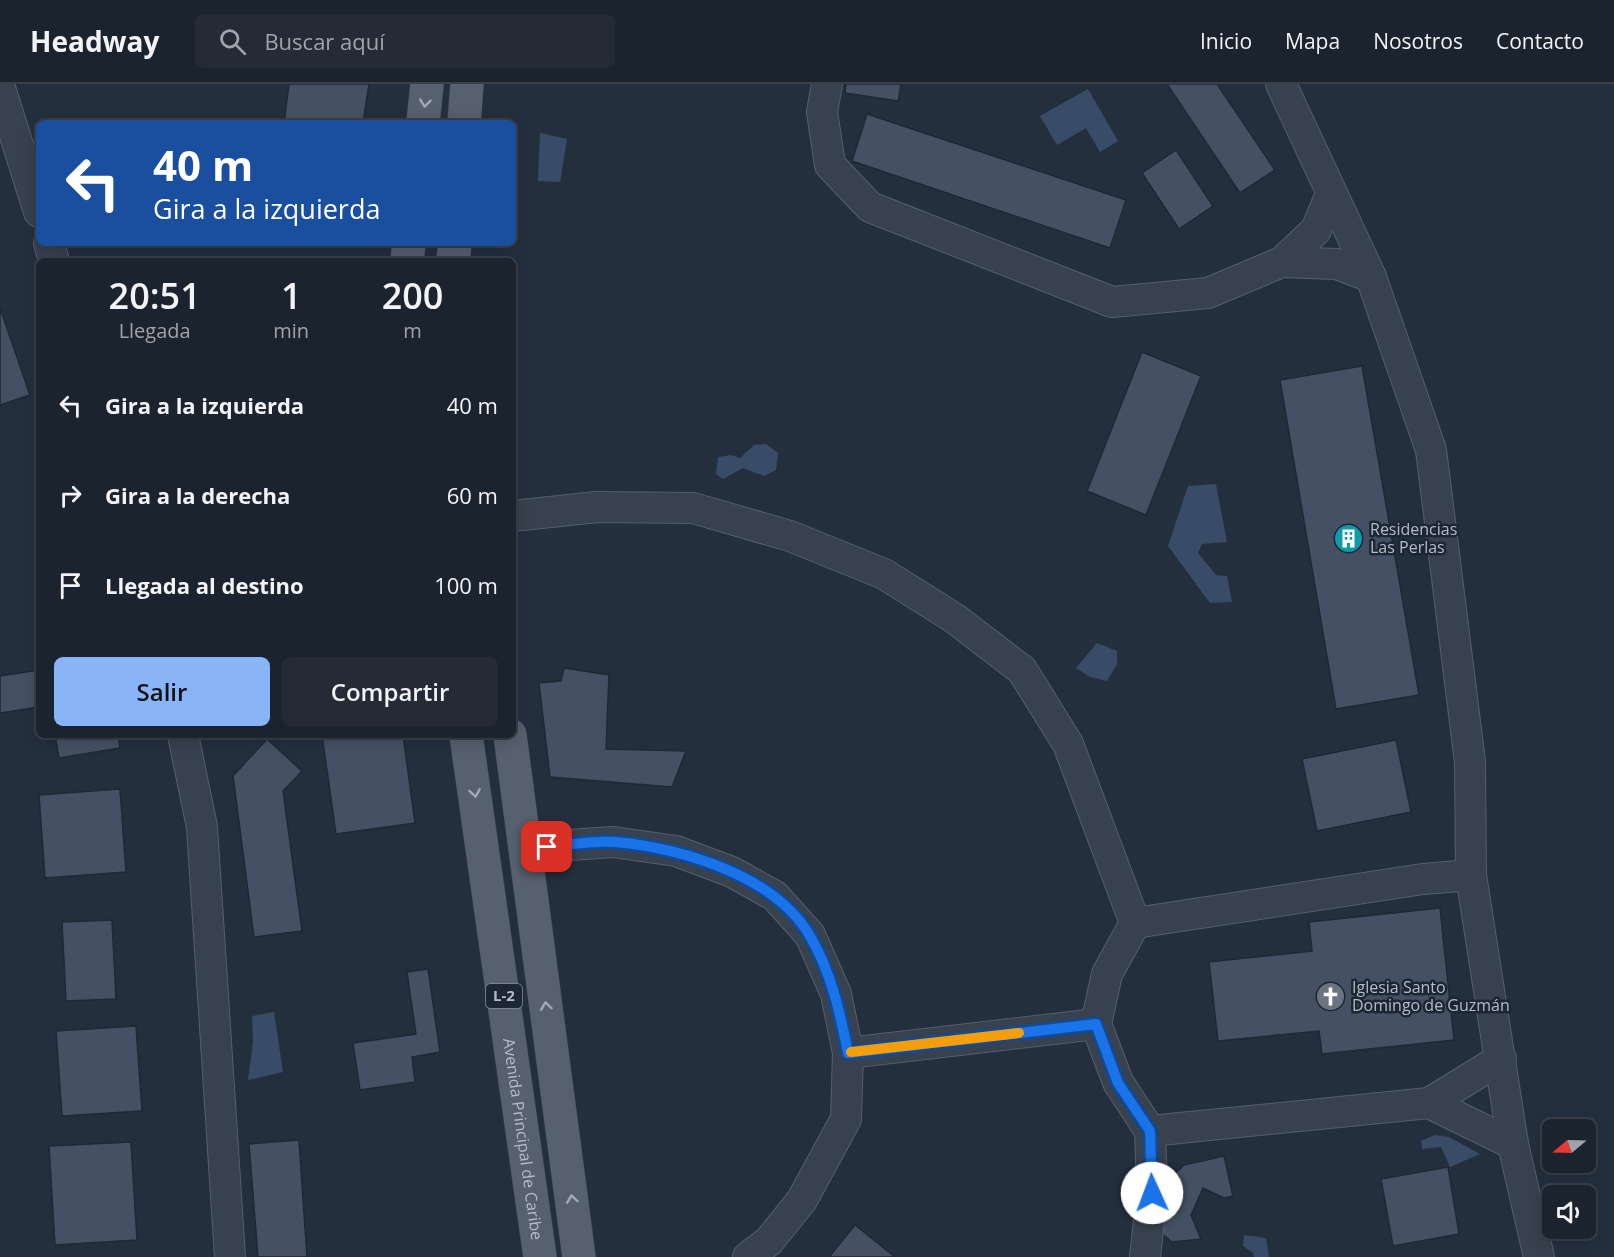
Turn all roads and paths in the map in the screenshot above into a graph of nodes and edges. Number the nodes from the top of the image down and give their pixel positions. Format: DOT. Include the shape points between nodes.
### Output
graph roads {
  1 [pos="427,84"];
  2 [pos="467,84"];
  3 [pos="827,84"];
  4 [pos="1281,84"];
  5 [pos="0,88"];
  6 [pos="423,120"];
  7 [pos="464,120"];
  8 [pos="1331,194"];
  9 [pos="36,202"];
  10 [pos="1282,262"];
  11 [pos="1371,277"];
  12 [pos="516,516"];
  13 [pos="184,738"];
  14 [pos="466,738"];
  15 [pos="510,738"];
  16 [pos="525,849"];
  17 [pos="1471,874"];
  18 [pos="1135,923"];
  19 [pos="1096,1024"];
  20 [pos="848,1053"];
  21 [pos="1501,1059"];
  22 [pos="1429,1103"];
  23 [pos="1150,1131"];
  24 [pos="1513,1144"];
  25 [pos="230,1257"];
  26 [pos="540,1257"];
  27 [pos="579,1257"];
  28 [pos="748,1257"];
  29 [pos="1145,1257"];
  30 [pos="1539,1257"];
  1 -- 6 [label="main road, one-way"];
  2 -- 7 [label="main road"];
  3 -- 10 [label="street" via="822,112 830,165 870,207 1112,302 1208,293"];
  4 -- 8 [label="street"];
  5 -- 9 [label="street"];
  8 -- 10 [label="street" via="1316,230"];
  8 -- 11 [label="street"];
  10 -- 11 [label="street" via="1337,264"];
  11 -- 17 [label="street" via="1431,450 1470,762"];
  12 -- 18 [label="street" via="597,507 693,508 790,536 884,574 954,618 1022,670 1068,744"];
  13 -- 25 [label="street" via="202,827"];
  14 -- 26 [label="main road, Avenida Principal de Caribe / L-2, one-way"];
  15 -- 16 [label="main road, L-2"];
  16 -- 20 [label="street" via="613,842 676,851 732,872 775,896 810,934 836,994"];
  27 -- 16 [label="main road, L-2, one-way"];
  17 -- 18 [label="street"];
  17 -- 21 [label="street"];
  18 -- 19 [label="street" via="1107,974"];
  19 -- 20 [label="street"];
  19 -- 23 [label="street" via="1118,1083"];
  20 -- 28 [label="street" via="846,1119 802,1200 769,1241"];
  21 -- 22 [label="street"];
  21 -- 24 [label="street"];
  22 -- 23 [label="street"];
  22 -- 24 [label="street"];
  23 -- 29 [label="street" via="1152,1193"];
  24 -- 30 [label="street"];
}
